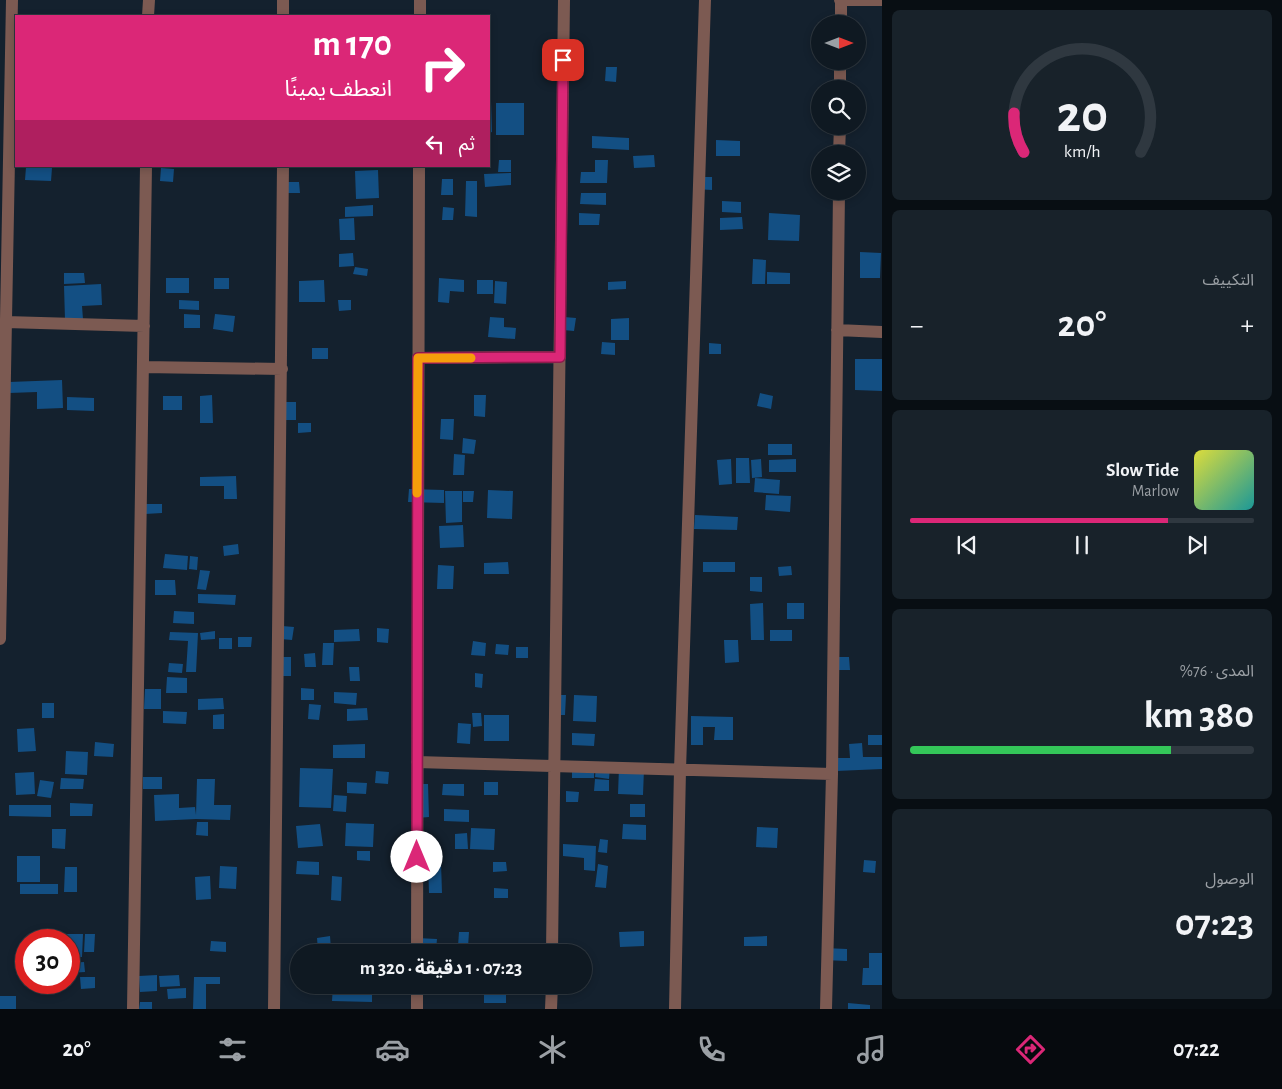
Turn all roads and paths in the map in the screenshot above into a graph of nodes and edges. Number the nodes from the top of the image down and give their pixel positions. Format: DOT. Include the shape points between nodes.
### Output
graph roads {
  1 [pos="12,0"];
  2 [pos="149,0"];
  3 [pos="284,0"];
  4 [pos="420,0"];
  5 [pos="564,0"];
  6 [pos="705,0"];
  7 [pos="841,0"];
  8 [pos="882,0"];
  9 [pos="148,15"];
  10 [pos="283,15"];
  11 [pos="420,15"];
  12 [pos="841,15"];
  13 [pos="146,167"];
  14 [pos="283,167"];
  15 [pos="419,167"];
  16 [pos="839,200"];
  17 [pos="6,322"];
  18 [pos="144,326"];
  19 [pos="837,330"];
  20 [pos="882,332"];
  21 [pos="560,357"];
  22 [pos="418,358"];
  23 [pos="143,367"];
  24 [pos="282,369"];
  25 [pos="0,639"];
  26 [pos="416,762"];
  27 [pos="555,766"];
  28 [pos="680,770"];
  29 [pos="832,774"];
  30 [pos="417,944"];
  31 [pos="552,944"];
  32 [pos="417,994"];
  33 [pos="552,994"];
  34 [pos="133,1009"];
  35 [pos="274,1009"];
  36 [pos="417,1009"];
  37 [pos="551,1009"];
  38 [pos="675,1009"];
  39 [pos="826,1009"];
  1 -- 17 [label="street"];
  2 -- 9 [label="street"];
  3 -- 10 [label="street"];
  4 -- 11 [label="street"];
  5 -- 21 [label="street"];
  6 -- 28 [label="street"];
  7 -- 8 [label="street"];
  7 -- 12 [label="street"];
  13 -- 18 [label="street"];
  14 -- 24 [label="street"];
  15 -- 22 [label="street"];
  16 -- 19 [label="street"];
  17 -- 18 [label="street"];
  17 -- 25 [label="street"];
  18 -- 23 [label="street"];
  19 -- 20 [label="street"];
  19 -- 29 [label="street"];
  21 -- 22 [label="street"];
  21 -- 27 [label="street"];
  22 -- 26 [label="street"];
  23 -- 24 [label="street"];
  23 -- 34 [label="street"];
  24 -- 35 [label="street"];
  26 -- 27 [label="street"];
  26 -- 30 [label="street"];
  27 -- 28 [label="street"];
  27 -- 31 [label="street"];
  28 -- 29 [label="street"];
  28 -- 38 [label="street"];
  29 -- 39 [label="street"];
  32 -- 36 [label="street"];
  33 -- 37 [label="street"];
}
